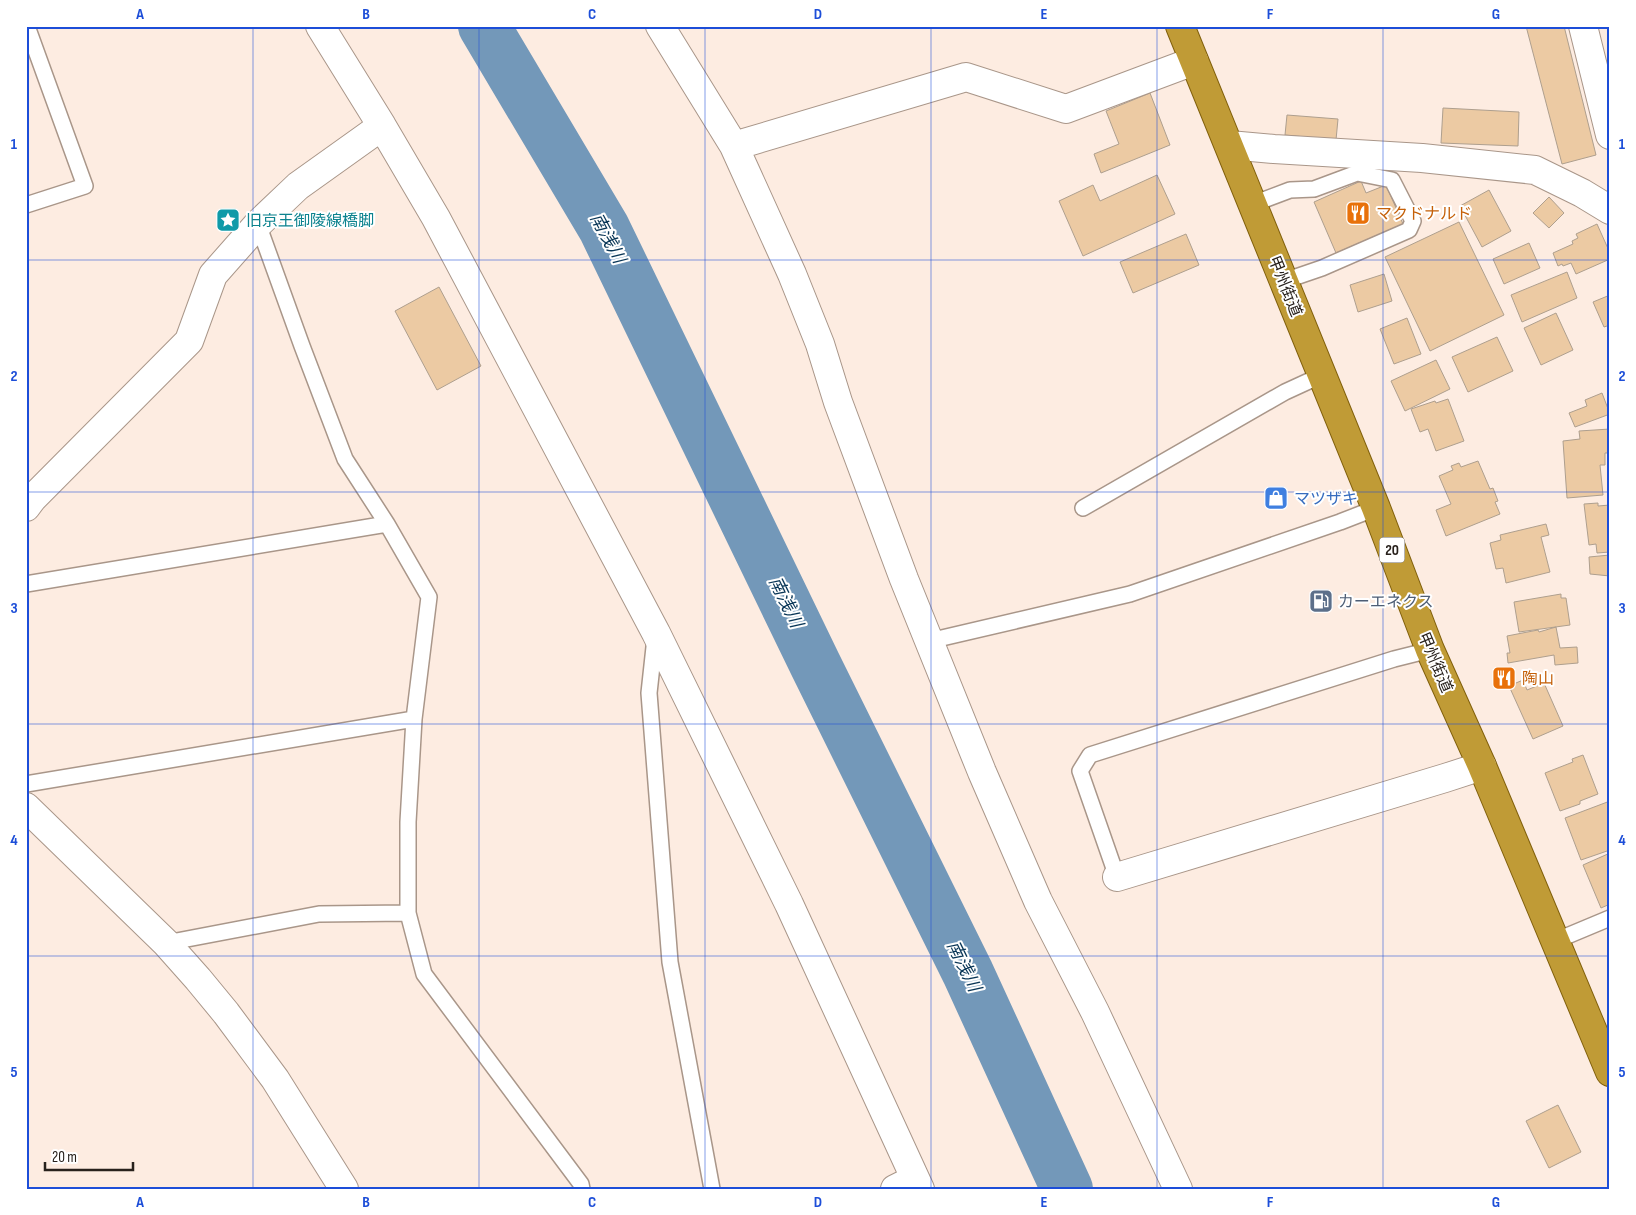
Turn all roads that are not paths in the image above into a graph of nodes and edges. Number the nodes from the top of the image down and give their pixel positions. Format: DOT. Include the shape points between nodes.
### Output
graph roads {
  1 [pos="26,26"];
  2 [pos="320,26"];
  3 [pos="660,26"];
  4 [pos="1180,26"];
  5 [pos="1583,26"];
  6 [pos="1194,61"];
  7 [pos="382,126"];
  8 [pos="1610,135"];
  9 [pos="1229,145"];
  10 [pos="734,146"];
  11 [pos="26,204"];
  12 [pos="1253,204"];
  13 [pos="1610,210"];
  14 [pos="258,224"];
  15 [pos="1284,281"];
  16 [pos="1322,375"];
  17 [pos="26,507"];
  18 [pos="1083,508"];
  19 [pos="1376,508"];
  20 [pos="387,524"];
  21 [pos="26,584"];
  22 [pos="656,633"];
  23 [pos="929,641"];
  24 [pos="1430,650"];
  25 [pos="414,719"];
  26 [pos="1482,766"];
  27 [pos="26,784"];
  28 [pos="26,807"];
  29 [pos="1117,877"];
  30 [pos="408,914"];
  31 [pos="1610,918"];
  32 [pos="1555,941"];
  33 [pos="166,943"];
  34 [pos="1610,1072"];
  35 [pos="910,1186"];
  36 [pos="344,1189"];
  37 [pos="582,1189"];
  38 [pos="712,1189"];
  39 [pos="1178,1189"];
  1 -- 11 [label="lane" via="85,186"];
  2 -- 7 [label="street"];
  3 -- 10 [label="street"];
  4 -- 6 [label="highway, 甲州街道 / 20"];
  5 -- 8 [label="street"];
  6 -- 9 [label="highway, 甲州街道 / 20"];
  6 -- 10 [label="street" via="1066,109 966,77"];
  7 -- 14 [label="street" via="298,186"];
  7 -- 22 [label="street" via="436,218"];
  9 -- 12 [label="highway, 甲州街道 / 20"];
  9 -- 13 [label="street" via="1422,158 1535,170"];
  10 -- 23 [label="street" via="820,344 838,402"];
  12 -- 15 [label="highway, 甲州街道 / 20"];
  12 -- 15 [label="lane" via="1290,190 1314,189 1357,173 1392,180 1413,221 1409,230"];
  14 -- 17 [label="street" via="213,275 189,341"];
  14 -- 20 [label="lane" via="345,459"];
  15 -- 16 [label="highway, 甲州街道 / 20"];
  16 -- 18 [label="lane" via="1284,392"];
  16 -- 19 [label="highway, 甲州街道 / 20"];
  19 -- 23 [label="lane" via="1130,594"];
  19 -- 24 [label="highway, 甲州街道 / 20"];
  20 -- 21 [label="lane"];
  20 -- 25 [label="lane" via="429,597"];
  22 -- 35 [label="street" via="789,904"];
  22 -- 38 [label="lane" via="650,693 670,962"];
  23 -- 39 [label="street" via="1038,901"];
  24 -- 26 [label="highway, 甲州街道 / 20"];
  24 -- 29 [label="lane" via="1090,755 1080,771"];
  25 -- 27 [label="lane"];
  25 -- 30 [label="lane" via="408,822"];
  26 -- 29 [label="street"];
  26 -- 32 [label="highway, 甲州街道 / 20"];
  28 -- 33 [label="street"];
  30 -- 33 [label="lane" via="319,914"];
  30 -- 37 [label="lane" via="424,974"];
  31 -- 32 [label="lane"];
  32 -- 34 [label="highway, 甲州街道 / 20"];
  33 -- 36 [label="street" via="226,1013 275,1079"];
}
